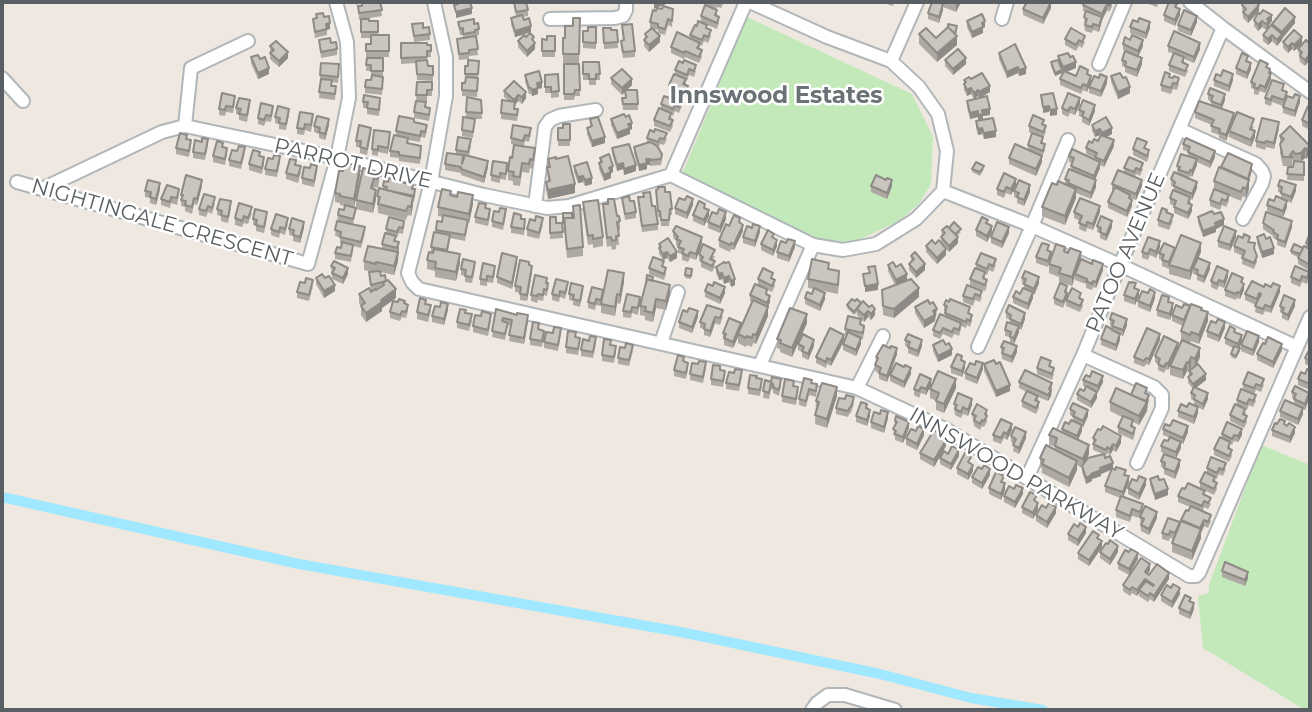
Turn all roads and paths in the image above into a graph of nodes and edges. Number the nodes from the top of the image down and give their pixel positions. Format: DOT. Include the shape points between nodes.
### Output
graph roads {
  1 [pos="336,2"];
  2 [pos="434,2"];
  3 [pos="626,2"];
  4 [pos="748,2"];
  5 [pos="917,2"];
  6 [pos="1007,2"];
  7 [pos="1125,2"];
  8 [pos="1190,2"];
  9 [pos="550,19"];
  10 [pos="1002,19"];
  11 [pos="1223,28"];
  12 [pos="248,41"];
  13 [pos="891,61"];
  14 [pos="1099,64"];
  15 [pos="2,78"];
  16 [pos="1310,92"];
  17 [pos="23,101"];
  18 [pos="596,110"];
  19 [pos="185,126"];
  20 [pos="1179,129"];
  21 [pos="1068,140"];
  22 [pos="337,158"];
  23 [pos="671,174"];
  24 [pos="17,182"];
  25 [pos="432,182"];
  26 [pos="42,189"];
  27 [pos="943,191"];
  28 [pos="535,206"];
  29 [pos="1243,219"];
  30 [pos="1032,226"];
  31 [pos="813,245"];
  32 [pos="1120,265"];
  33 [pos="678,292"];
  34 [pos="1310,317"];
  35 [pos="883,336"];
  36 [pos="661,343"];
  37 [pos="978,347"];
  38 [pos="1297,347"];
  39 [pos="1083,355"];
  40 [pos="760,365"];
  41 [pos="857,387"];
  42 [pos="1137,463"];
  43 [pos="1027,478"];
  44 [pos="812,710"];
  45 [pos="895,710"];
  1 -- 22 [label="street" via="347,42 349,98"];
  2 -- 25 [label="street, INNSWOOD PARKWAY" via="446,57 446,96"];
  3 -- 9 [label="street" via="623,16 615,18"];
  4 -- 13 [label="street"];
  4 -- 23 [label="street"];
  5 -- 13 [label="street"];
  6 -- 10 [label="street"];
  7 -- 14 [label="street"];
  8 -- 11 [label="street"];
  11 -- 16 [label="street"];
  11 -- 20 [label="street, PATOO AVENUE"];
  12 -- 19 [label="street" via="191,68"];
  13 -- 27 [label="street" via="919,87 938,114 947,151"];
  15 -- 17 [label="street"];
  18 -- 28 [label="street" via="559,116 545,127"];
  19 -- 22 [label="street, PARROT DRIVE"];
  19 -- 26 [label="street, PARROT DRIVE" via="162,132"];
  20 -- 29 [label="street" via="1256,164 1262,171 1262,184"];
  20 -- 32 [label="street, PATOO AVENUE"];
  21 -- 30 [label="street"];
  22 -- 25 [label="street, PARROT DRIVE"];
  22 -- 26 [label="street, NIGHTINGALE CRESCENT" via="308,264"];
  23 -- 28 [label="street, PARROT DRIVE" via="569,206"];
  23 -- 31 [label="street"];
  24 -- 26 [label="street, NIGHTINGALE CRESCENT"];
  25 -- 28 [label="street, PARROT DRIVE"];
  25 -- 36 [label="street, INNSWOOD PARKWAY" via="408,273 419,289"];
  27 -- 30 [label="street"];
  27 -- 31 [label="street" via="916,219 876,244 844,250"];
  30 -- 32 [label="street"];
  30 -- 37 [label="street"];
  31 -- 40 [label="street"];
  32 -- 38 [label="street"];
  32 -- 39 [label="street, PATOO AVENUE"];
  33 -- 36 [label="street"];
  34 -- 38 [label="street, INNSWOOD PARKWAY"];
  35 -- 41 [label="street"];
  36 -- 40 [label="street, INNSWOOD PARKWAY"];
  38 -- 43 [label="street, INNSWOOD PARKWAY" via="1196,576 1189,576"];
  39 -- 42 [label="street" via="1154,387 1162,395 1162,408"];
  39 -- 43 [label="street, PATOO AVENUE"];
  40 -- 41 [label="street, INNSWOOD PARKWAY"];
  41 -- 43 [label="street, INNSWOOD PARKWAY" via="947,430"];
  44 -- 45 [label="street" via="828,695 845,695"];
}
